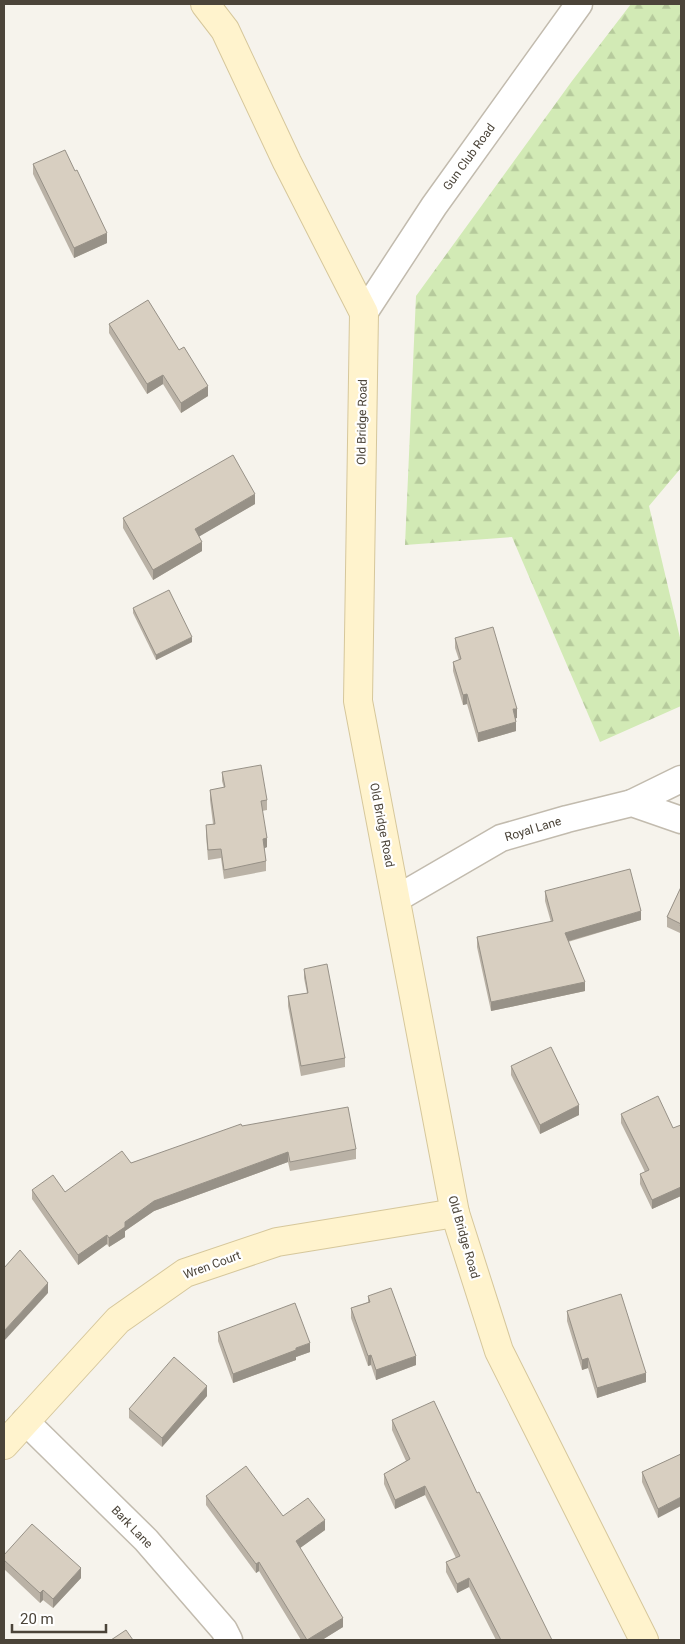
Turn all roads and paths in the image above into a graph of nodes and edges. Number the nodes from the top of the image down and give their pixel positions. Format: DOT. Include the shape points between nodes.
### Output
graph roads {
  1 [pos="205,4"];
  2 [pos="571,7"];
  3 [pos="364,313"];
  4 [pos="681,779"];
  5 [pos="632,804"];
  6 [pos="681,820"];
  7 [pos="396,899"];
  8 [pos="455,1212"];
  9 [pos="25,1421"];
  10 [pos="4,1444"];
  11 [pos="230,1640"];
  12 [pos="644,1640"];
  1 -- 3 [label="street, Old Bridge Road" via="225,30 287,162"];
  2 -- 3 [label="street, Gun Club Road"];
  3 -- 7 [label="street, Old Bridge Road" via="358,701"];
  4 -- 5 [label="street, Royal Lane"];
  5 -- 6 [label="street"];
  5 -- 7 [label="street, Royal Lane" via="501,838"];
  7 -- 8 [label="street, Old Bridge Road"];
  8 -- 9 [label="street, Wren Court" via="277,1242 185,1273 118,1320"];
  8 -- 12 [label="street, Old Bridge Road" via="500,1351"];
  9 -- 10 [label="street, Wren Court"];
  9 -- 11 [label="street, Bark Lane" via="146,1540"];
}
